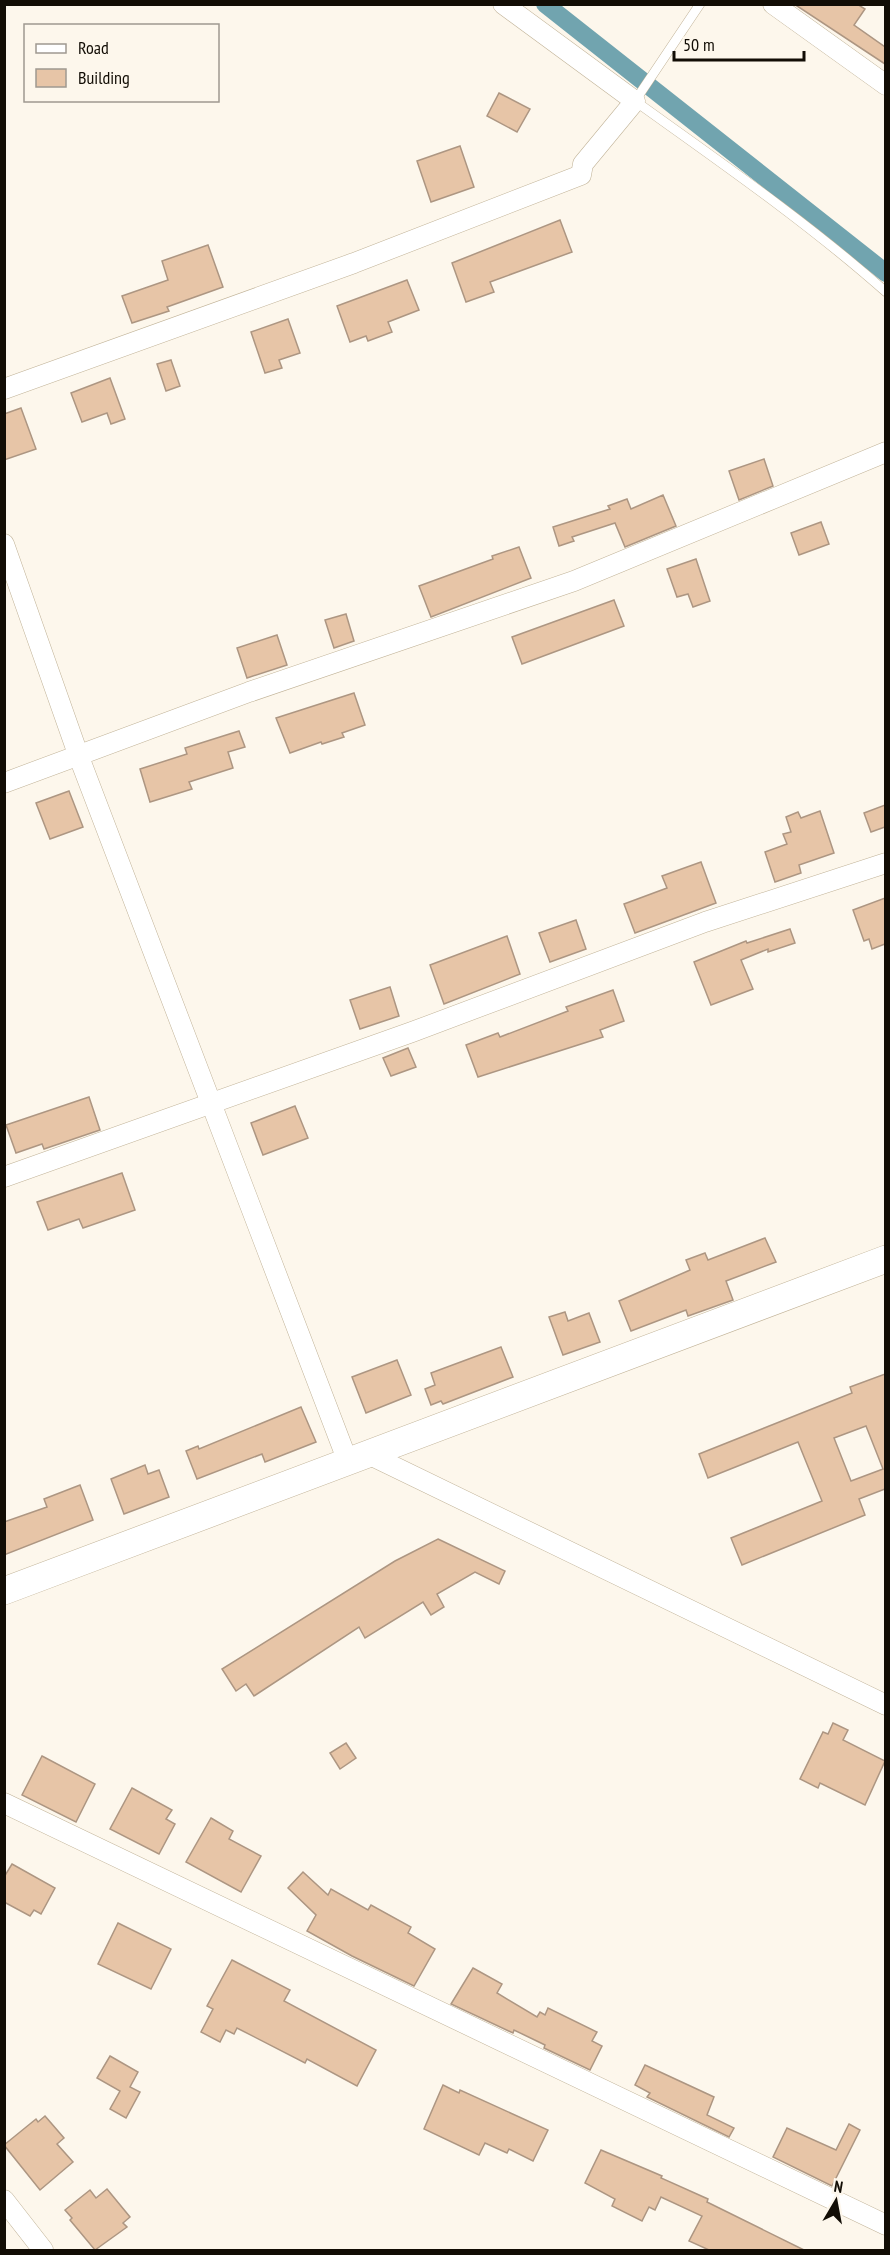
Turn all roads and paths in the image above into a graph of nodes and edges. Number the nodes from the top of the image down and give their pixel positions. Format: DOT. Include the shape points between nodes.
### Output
graph roads {
  1 [pos="503,4"];
  2 [pos="700,4"];
  3 [pos="772,4"];
  4 [pos="885,85"];
  5 [pos="635,100"];
  6 [pos="885,292"];
  7 [pos="4,389"];
  8 [pos="885,452"];
  9 [pos="4,544"];
  10 [pos="79,757"];
  11 [pos="4,783"];
  12 [pos="885,863"];
  13 [pos="212,1102"];
  14 [pos="4,1177"];
  15 [pos="885,1259"];
  16 [pos="358,1458"];
  17 [pos="4,1590"];
  18 [pos="885,1705"];
  19 [pos="4,1803"];
  20 [pos="4,2200"];
  21 [pos="885,2225"];
  22 [pos="43,2250"];
  1 -- 5 [label="street"];
  2 -- 5 [label="lane"];
  3 -- 4 [label="street"];
  5 -- 6 [label="lane" via="764,194"];
  5 -- 7 [label="street" via="583,164 581,176 354,263"];
  8 -- 10 [label="street" via="574,581 249,692"];
  9 -- 10 [label="street"];
  10 -- 11 [label="street"];
  10 -- 13 [label="street"];
  12 -- 13 [label="street" via="705,922"];
  13 -- 14 [label="street"];
  13 -- 16 [label="street"];
  15 -- 16 [label="street"];
  16 -- 17 [label="street"];
  16 -- 18 [label="street"];
  19 -- 21 [label="street"];
  20 -- 22 [label="street"];
}
